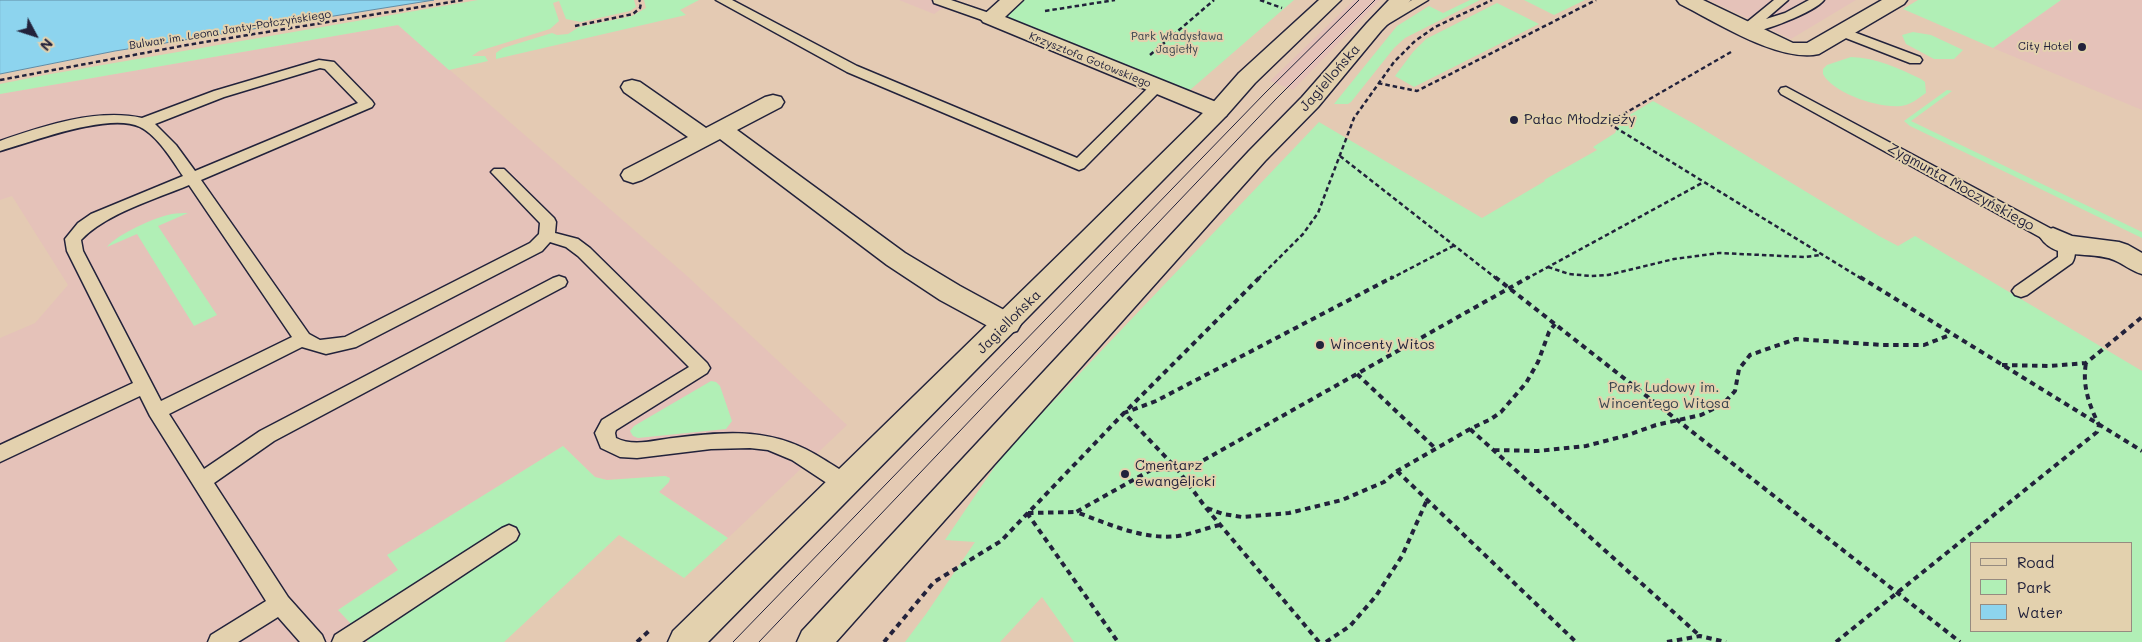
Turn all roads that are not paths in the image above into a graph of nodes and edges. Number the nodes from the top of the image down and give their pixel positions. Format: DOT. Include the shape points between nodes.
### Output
graph roads {
  1 [pos="722,0"];
  2 [pos="939,0"];
  3 [pos="1013,0"];
  4 [pos="1331,0"];
  5 [pos="1400,0"];
  6 [pos="1422,0"];
  7 [pos="1688,0"];
  8 [pos="1782,0"];
  9 [pos="1818,0"];
  10 [pos="1897,0"];
  11 [pos="990,18"];
  12 [pos="1374,27"];
  13 [pos="1746,30"];
  14 [pos="1843,32"];
  15 [pos="1915,60"];
  16 [pos="632,87"];
  17 [pos="1157,87"];
  18 [pos="1786,91"];
  19 [pos="773,102"];
  20 [pos="1218,111"];
  21 [pos="143,123"];
  22 [pos="713,133"];
  23 [pos="0,146"];
  24 [pos="499,172"];
  25 [pos="633,175"];
  26 [pos="191,178"];
  27 [pos="547,236"];
  28 [pos="2060,241"];
  29 [pos="2142,266"];
  30 [pos="559,282"];
  31 [pos="2021,291"];
  32 [pos="1006,324"];
  33 [pos="303,339"];
  34 [pos="144,386"];
  35 [pos="157,411"];
  36 [pos="0,454"];
  37 [pos="202,480"];
  38 [pos="846,485"];
  39 [pos="509,534"];
  40 [pos="280,604"];
  41 [pos="219,642"];
  42 [pos="314,642"];
  43 [pos="343,642"];
  44 [pos="685,642"];
  45 [pos="814,642"];
  1 -- 17 [label="lane" via="852,69 1079,165"];
  2 -- 11 [label="lane"];
  3 -- 11 [label="main road"];
  4 -- 20 [label="main road, Jagiellońska" via="1247,78"];
  5 -- 12 [label="main road, Jagiellońska"];
  6 -- 12 [label="lane"];
  7 -- 13 [label="main road"];
  8 -- 13 [label="lane"];
  9 -- 13 [label="lane" via="1790,16"];
  10 -- 14 [label="main road"];
  11 -- 17 [label="main road, Krzysztofa Gotowskiego"];
  12 -- 45 [label="main road, Jagiellońska" via="1310,102 1257,156"];
  13 -- 14 [label="main road" via="1793,49 1811,49"];
  14 -- 15 [label="lane"];
  16 -- 22 [label="main road"];
  17 -- 20 [label="main road, Krzysztofa Gotowskiego"];
  18 -- 28 [label="lane, Zygmunta Moczyńskiego"];
  19 -- 22 [label="main road"];
  20 -- 32 [label="main road, Jagiellońska"];
  21 -- 23 [label="lane" via="124,120 60,127"];
  21 -- 26 [label="lane" via="159,135"];
  21 -- 26 [label="lane" via="220,94 319,64 329,65 367,104"];
  22 -- 25 [label="main road"];
  22 -- 32 [label="main road" via="896,258"];
  24 -- 27 [label="lane" via="548,222"];
  26 -- 33 [label="lane"];
  26 -- 34 [label="lane" via="97,218 84,226 73,239 75,251"];
  27 -- 33 [label="lane" via="536,247 350,342 313,347"];
  27 -- 38 [label="lane" via="572,243 584,252 701,368 609,425 605,432 608,443 620,449 637,450 745,439 764,442 783,447"];
  28 -- 29 [label="main road, Zygmunta Moczyńskiego" via="2119,252"];
  28 -- 31 [label="lane" via="2066,259"];
  30 -- 37 [label="lane" via="267,436"];
  32 -- 38 [label="main road, Jagiellońska"];
  33 -- 35 [label="lane"];
  34 -- 35 [label="lane"];
  34 -- 36 [label="lane"];
  35 -- 37 [label="lane"];
  37 -- 40 [label="lane"];
  38 -- 44 [label="main road, Jagiellońska"];
  39 -- 43 [label="lane"];
  40 -- 41 [label="lane"];
  40 -- 42 [label="lane"];
}
